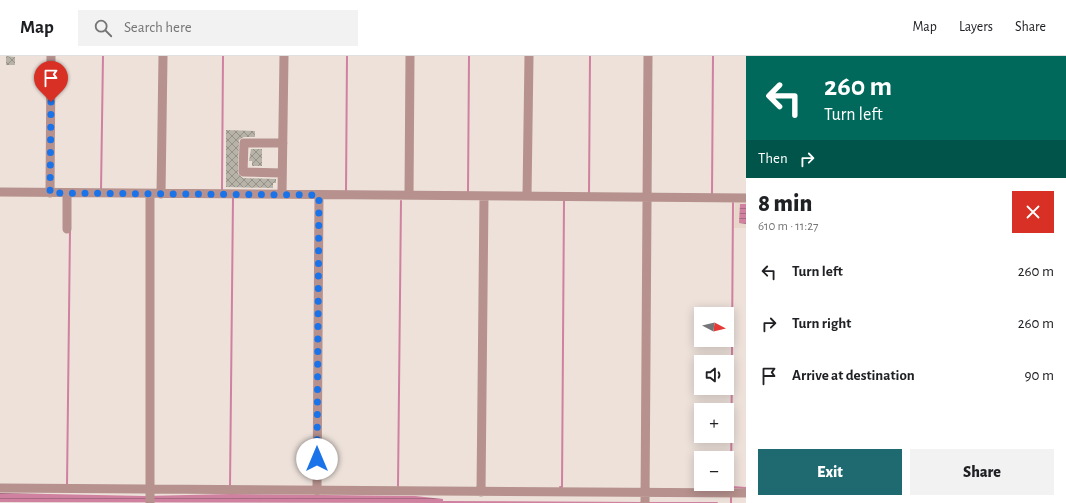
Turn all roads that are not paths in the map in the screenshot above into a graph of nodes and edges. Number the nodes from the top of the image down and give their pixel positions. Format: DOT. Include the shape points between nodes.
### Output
graph roads {
  1 [pos="51,56"];
  2 [pos="163,56"];
  3 [pos="284,56"];
  4 [pos="410,56"];
  5 [pos="529,56"];
  6 [pos="648,56"];
  7 [pos="283,143"];
  8 [pos="282,173"];
  9 [pos="0,192"];
  10 [pos="50,193"];
  11 [pos="67,193"];
  12 [pos="150,194"];
  13 [pos="161,194"];
  14 [pos="282,194"];
  15 [pos="319,195"];
  16 [pos="408,195"];
  17 [pos="484,196"];
  18 [pos="528,196"];
  19 [pos="646,197"];
  20 [pos="746,198"];
  21 [pos="67,229"];
  22 [pos="0,488"];
  23 [pos="317,490"];
  24 [pos="481,492"];
  25 [pos="746,494"];
  26 [pos="150,495"];
  27 [pos="645,497"];
  1 -- 10 [label="street"];
  2 -- 13 [label="street"];
  3 -- 7 [label="street"];
  4 -- 16 [label="street"];
  5 -- 18 [label="street"];
  6 -- 19 [label="street"];
  7 -- 8 [label="street"];
  7 -- 8 [label="street" via="244,143 244,172"];
  8 -- 14 [label="street"];
  9 -- 10 [label="street"];
  10 -- 11 [label="street"];
  11 -- 12 [label="street"];
  11 -- 21 [label="street"];
  12 -- 13 [label="street"];
  12 -- 26 [label="street"];
  13 -- 14 [label="street"];
  14 -- 15 [label="street"];
  15 -- 16 [label="street"];
  15 -- 23 [label="street"];
  16 -- 17 [label="street"];
  17 -- 18 [label="street"];
  17 -- 24 [label="street"];
  18 -- 19 [label="street"];
  19 -- 20 [label="street"];
  19 -- 27 [label="street"];
  22 -- 26 [label="street"];
  23 -- 24 [label="street"];
  23 -- 26 [label="street"];
  24 -- 27 [label="street"];
  25 -- 27 [label="street"];
}
